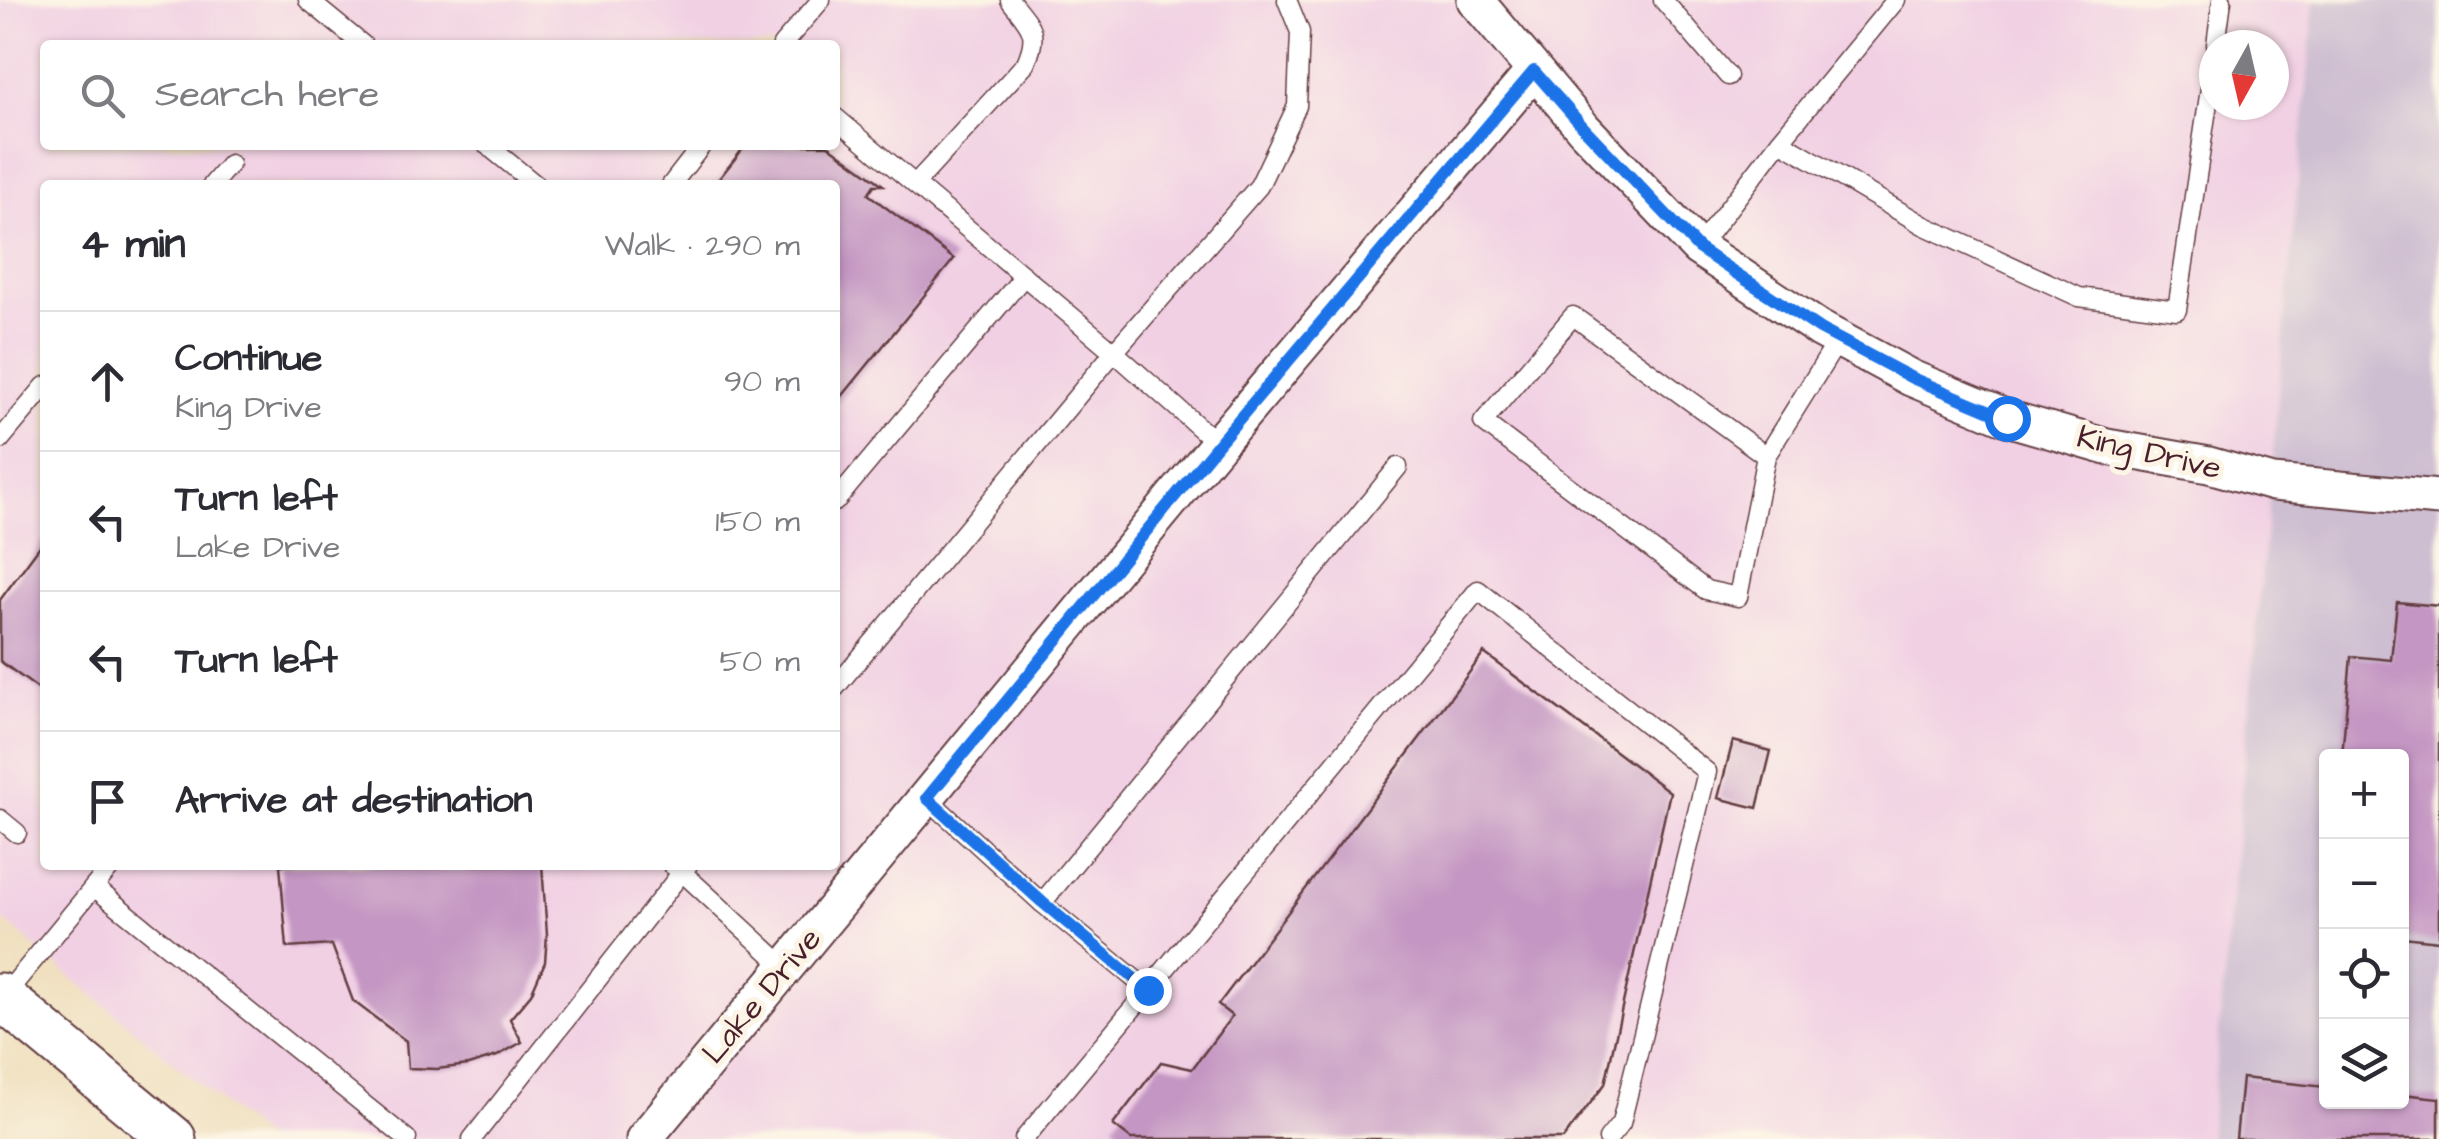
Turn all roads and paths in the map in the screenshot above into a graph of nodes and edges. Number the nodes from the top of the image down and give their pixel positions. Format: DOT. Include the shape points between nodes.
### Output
graph roads {
  1 [pos="308,0"];
  2 [pos="821,0"];
  3 [pos="1010,0"];
  4 [pos="1287,0"];
  5 [pos="1476,0"];
  6 [pos="1662,0"];
  7 [pos="1896,0"];
  8 [pos="2222,0"];
  9 [pos="2218,30"];
  10 [pos="357,40"];
  11 [pos="786,40"];
  12 [pos="1534,71"];
  13 [pos="1728,76"];
  14 [pos="2205,120"];
  15 [pos="840,121"];
  16 [pos="1780,141"];
  17 [pos="493,150"];
  18 [pos="698,150"];
  19 [pos="230,164"];
  20 [pos="216,180"];
  21 [pos="530,180"];
  22 [pos="675,180"];
  23 [pos="915,184"];
  24 [pos="1698,248"];
  25 [pos="1024,276"];
  26 [pos="1839,339"];
  27 [pos="1114,352"];
  28 [pos="40,392"];
  29 [pos="0,440"];
  30 [pos="1218,444"];
  31 [pos="1766,456"];
  32 [pos="1398,467"];
  33 [pos="840,496"];
  34 [pos="2439,498"];
  35 [pos="840,682"];
  36 [pos="927,798"];
  37 [pos="0,819"];
  38 [pos="17,833"];
  39 [pos="108,870"];
  40 [pos="679,870"];
  41 [pos="683,870"];
  42 [pos="94,886"];
  43 [pos="1042,902"];
  44 [pos="786,967"];
  45 [pos="1148,990"];
  46 [pos="1,997"];
  47 [pos="173,1139"];
  48 [pos="407,1139"];
  49 [pos="472,1139"];
  50 [pos="644,1139"];
  51 [pos="1024,1139"];
  52 [pos="1608,1139"];
  1 -- 10 [label="lane"];
  2 -- 11 [label="lane"];
  3 -- 23 [label="lane" via="1034,30 1026,63"];
  4 -- 27 [label="lane" via="1300,32 1297,106 1259,186"];
  5 -- 12 [label="street, King Drive"];
  6 -- 13 [label="lane"];
  7 -- 16 [label="lane"];
  8 -- 9 [label="lane"];
  12 -- 24 [label="street, King Drive"];
  12 -- 30 [label="street, Lake Drive"];
  14 -- 16 [label="lane" via="2177,310 2079,297 1923,225"];
  15 -- 23 [label="lane"];
  16 -- 24 [label="lane"];
  17 -- 21 [label="lane"];
  18 -- 22 [label="lane"];
  19 -- 20 [label="lane"];
  23 -- 25 [label="lane"];
  24 -- 26 [label="street, King Drive"];
  25 -- 27 [label="lane"];
  25 -- 33 [label="lane"];
  26 -- 31 [label="lane"];
  26 -- 34 [label="street, King Drive" via="2007,418 2107,447 2273,483"];
  27 -- 30 [label="lane"];
  27 -- 35 [label="lane"];
  28 -- 29 [label="lane"];
  30 -- 36 [label="street, Lake Drive"];
  31 -- 31 [label="lane" via="1738,597 1706,590 1483,422 1572,316"];
  32 -- 43 [label="lane"];
  36 -- 43 [label="lane"];
  36 -- 44 [label="street, Lake Drive"];
  37 -- 38 [label="lane"];
  39 -- 42 [label="lane"];
  40 -- 49 [label="lane"];
  41 -- 44 [label="lane"];
  42 -- 46 [label="lane"];
  42 -- 48 [label="lane"];
  43 -- 45 [label="lane"];
  44 -- 50 [label="street, Lake Drive"];
  45 -- 51 [label="lane"];
  45 -- 52 [label="lane" via="1478,590 1707,772 1621,1123"];
  46 -- 47 [label="street"];
}
